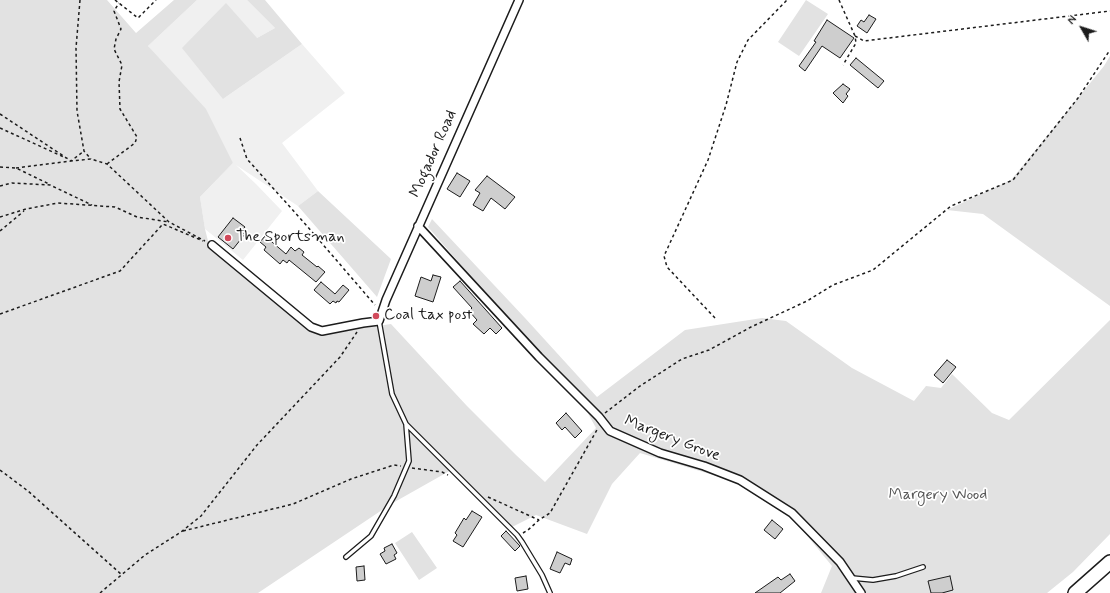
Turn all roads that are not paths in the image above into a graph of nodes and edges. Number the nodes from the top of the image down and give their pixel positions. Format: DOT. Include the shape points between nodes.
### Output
graph roads {
  1 [pos="519,0"];
  2 [pos="418,226"];
  3 [pos="212,245"];
  4 [pos="379,321"];
  5 [pos="406,424"];
  6 [pos="346,557"];
  7 [pos="1110,562"];
  8 [pos="923,567"];
  9 [pos="851,578"];
  10 [pos="550,593"];
  11 [pos="860,593"];
  12 [pos="1075,593"];
  1 -- 2 [label="street, Mogador Road"];
  2 -- 4 [label="street, Mogador Road"];
  2 -- 9 [label="street, Margery Grove" via="610,431 660,453 740,480 792,513 840,562"];
  3 -- 4 [label="street" via="311,327 322,331"];
  4 -- 5 [label="lane" via="392,394"];
  5 -- 6 [label="lane" via="409,461 394,496 371,536"];
  5 -- 10 [label="lane" via="516,535"];
  7 -- 12 [label="highway"];
  8 -- 9 [label="lane" via="896,576 872,580"];
  9 -- 11 [label="street, Margery Grove"];
}
